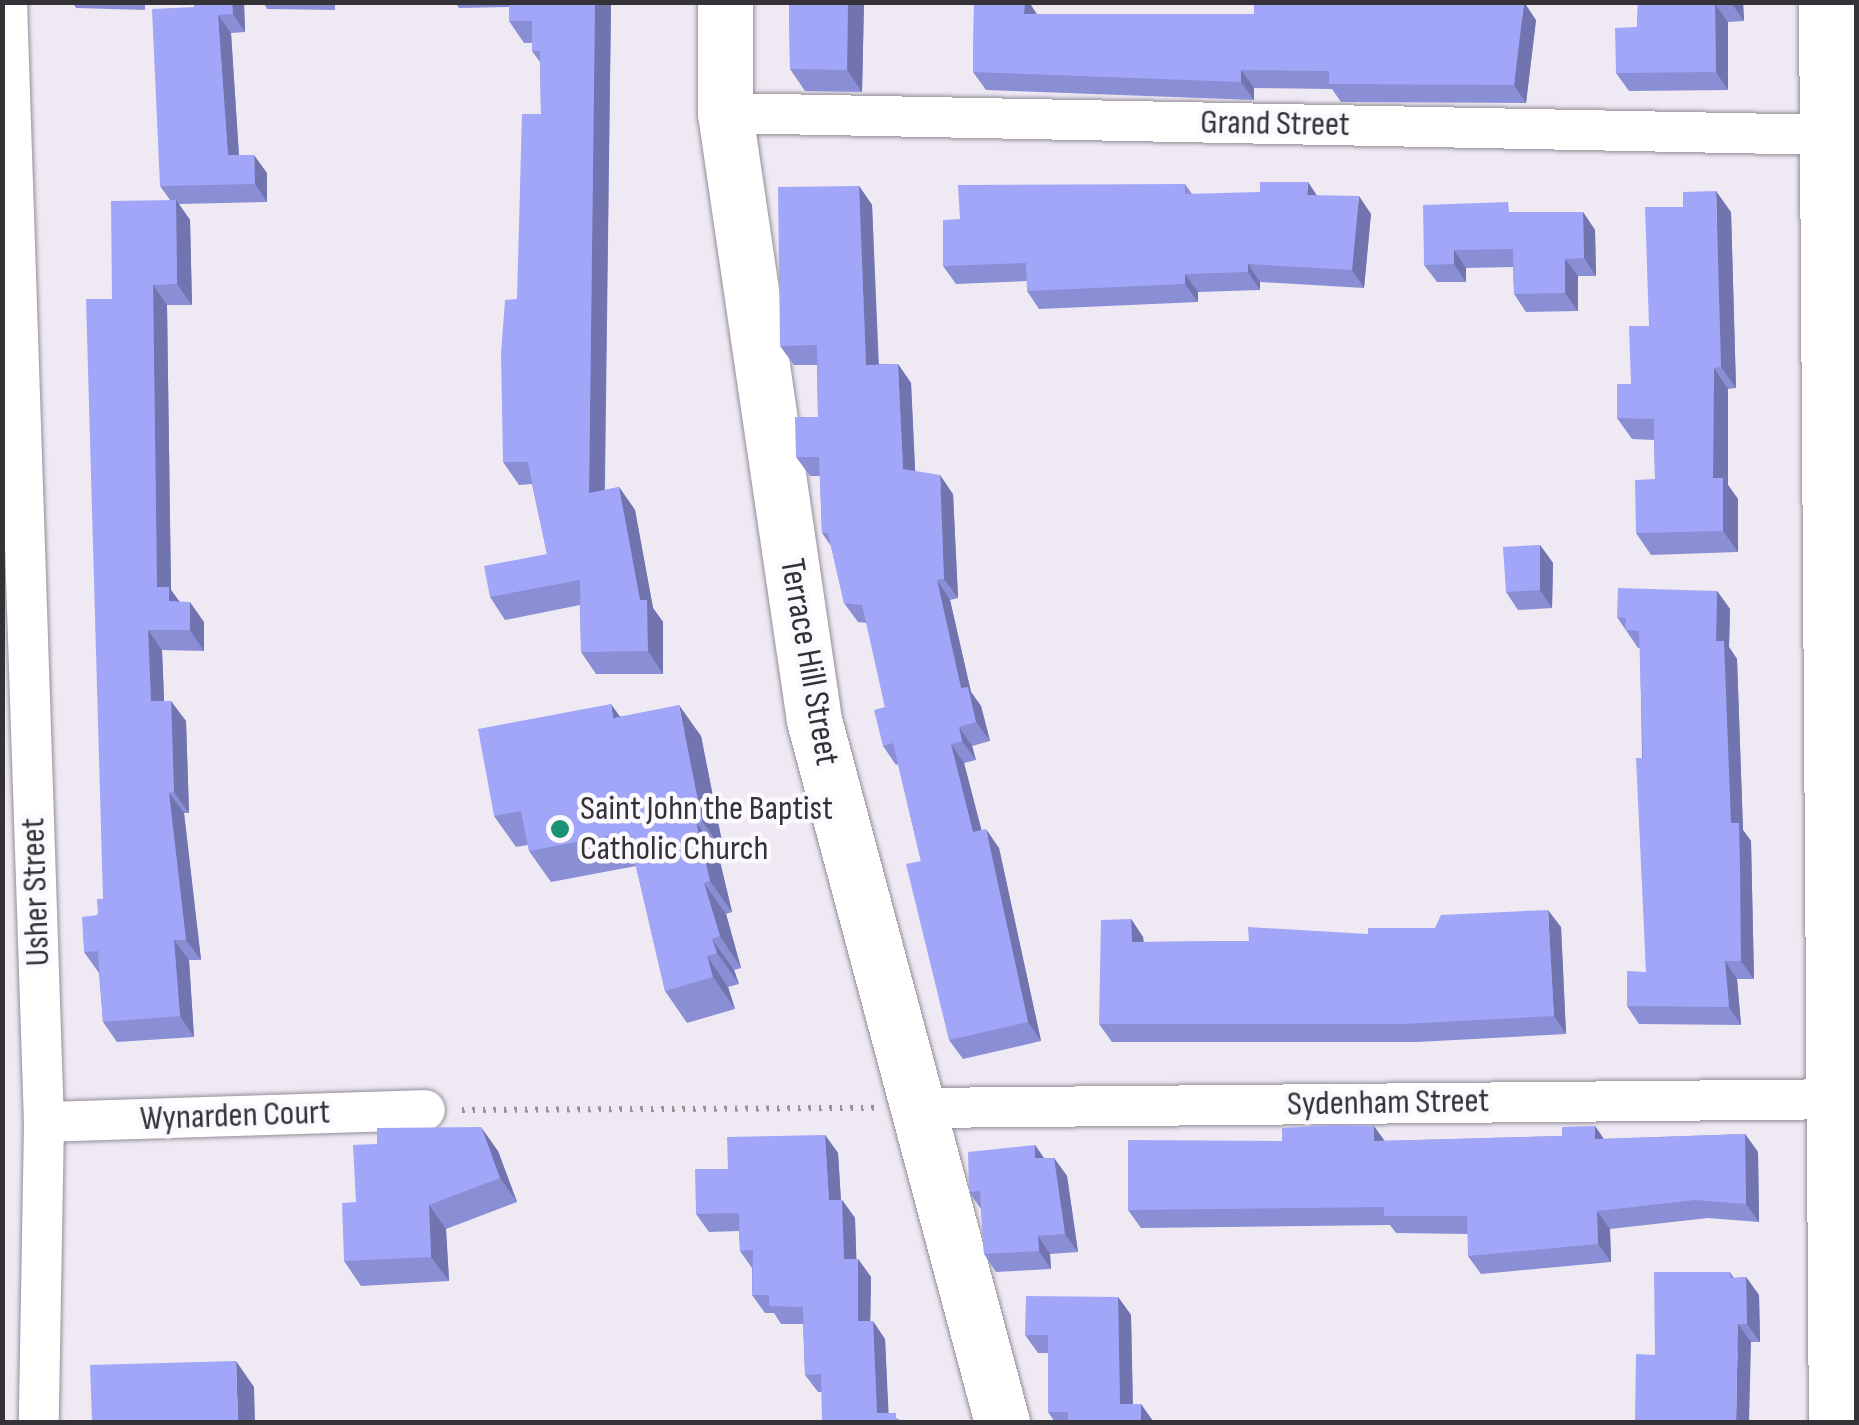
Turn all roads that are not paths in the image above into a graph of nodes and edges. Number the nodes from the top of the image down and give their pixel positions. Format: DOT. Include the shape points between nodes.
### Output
graph roads {
  1 [pos="725,2"];
  2 [pos="1826,2"];
  3 [pos="4,23"];
  4 [pos="725,113"];
  5 [pos="1826,134"];
  6 [pos="1842,188"];
  7 [pos="1846,1099"];
  8 [pos="918,1108"];
  9 [pos="426,1110"];
  10 [pos="44,1122"];
  11 [pos="39,1422"];
  12 [pos="1002,1422"];
  13 [pos="1836,1422"];
  1 -- 4 [label="street, Terrace Hill Street"];
  2 -- 5 [label="street"];
  3 -- 10 [label="street, Usher Street"];
  4 -- 5 [label="street, Grand Street"];
  4 -- 8 [label="street, Terrace Hill Street" via="814,720"];
  5 -- 6 [label="street"];
  6 -- 7 [label="street"];
  7 -- 8 [label="street, Sydenham Street"];
  7 -- 13 [label="street"];
  8 -- 12 [label="street, Terrace Hill Street"];
  9 -- 10 [label="street, Wynarden Court"];
  10 -- 11 [label="street, Usher Street"];
}
